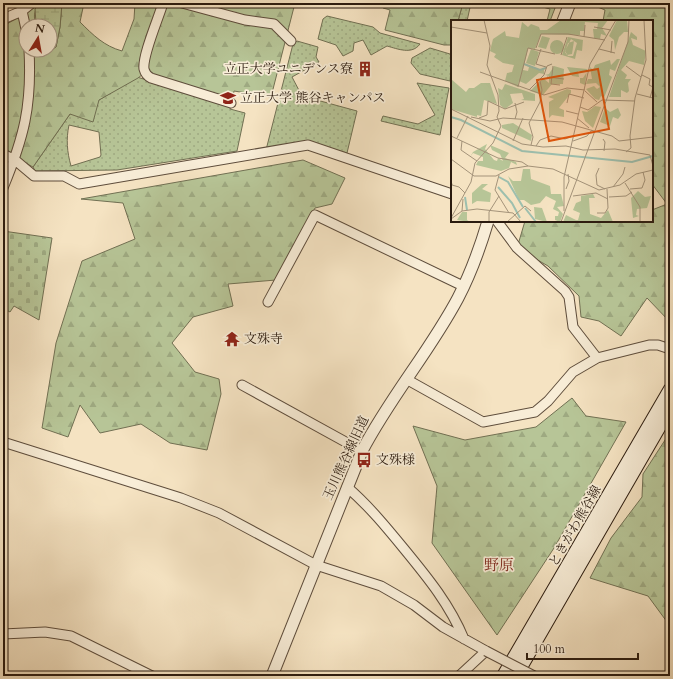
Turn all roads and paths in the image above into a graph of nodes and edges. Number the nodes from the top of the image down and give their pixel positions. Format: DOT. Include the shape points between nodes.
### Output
graph roads {
  1 [pos="32,3"];
  2 [pos="163,3"];
  3 [pos="182,3"];
  4 [pos="570,3"];
  5 [pos="22,11"];
  6 [pos="24,18"];
  7 [pos="3,20"];
  8 [pos="563,20"];
  9 [pos="290,41"];
  10 [pos="29,58"];
  11 [pos="232,103"];
  12 [pos="3,154"];
  13 [pos="15,160"];
  14 [pos="3,188"];
  15 [pos="451,194"];
  16 [pos="488,222"];
  17 [pos="498,222"];
  18 [pos="464,286"];
  19 [pos="268,302"];
  20 [pos="670,349"];
  21 [pos="597,358"];
  22 [pos="406,379"];
  23 [pos="242,385"];
  24 [pos="670,389"];
  25 [pos="670,409"];
  26 [pos="3,442"];
  27 [pos="362,451"];
  28 [pos="346,487"];
  29 [pos="316,565"];
  30 [pos="3,634"];
  31 [pos="464,639"];
  32 [pos="486,651"];
  33 [pos="152,676"];
  34 [pos="270,676"];
  35 [pos="459,676"];
  36 [pos="503,676"];
  37 [pos="516,676"];
  38 [pos="534,676"];
  1 -- 5 [label="street"];
  2 -- 11 [label="street" via="146,57 146,75"];
  3 -- 9 [label="street" via="246,20 274,24"];
  4 -- 8 [label="street"];
  5 -- 6 [label="street"];
  5 -- 7 [label="street"];
  10 -- 13 [label="street" via="30,92 27,119"];
  12 -- 13 [label="street"];
  13 -- 14 [label="street"];
  13 -- 15 [label="street" via="34,176 64,176 79,184 308,145"];
  16 -- 18 [label="street, 玉川熊谷線旧道"];
  17 -- 21 [label="street" via="517,248 565,291 569,297 573,326"];
  18 -- 19 [label="street" via="315,215"];
  18 -- 22 [label="street, 玉川熊谷線旧道"];
  20 -- 21 [label="street" via="649,345"];
  21 -- 22 [label="street" via="573,372 535,412 483,422"];
  22 -- 27 [label="street, 玉川熊谷線旧道" via="381,416"];
  23 -- 27 [label="street"];
  24 -- 36 [label="main road, ときがわ熊谷線"];
  25 -- 37 [label="main road, ときがわ熊谷線"];
  26 -- 29 [label="street" via="187,500 219,513"];
  27 -- 28 [label="street, 玉川熊谷線旧道"];
  28 -- 29 [label="street, 玉川熊谷線旧道"];
  28 -- 31 [label="street" via="380,519 434,585 456,618"];
  29 -- 31 [label="street" via="381,586"];
  29 -- 34 [label="street, 玉川熊谷線旧道"];
  30 -- 33 [label="street" via="45,632 71,636"];
  31 -- 32 [label="street"];
  32 -- 35 [label="street"];
  32 -- 38 [label="street, bridge"];
}
